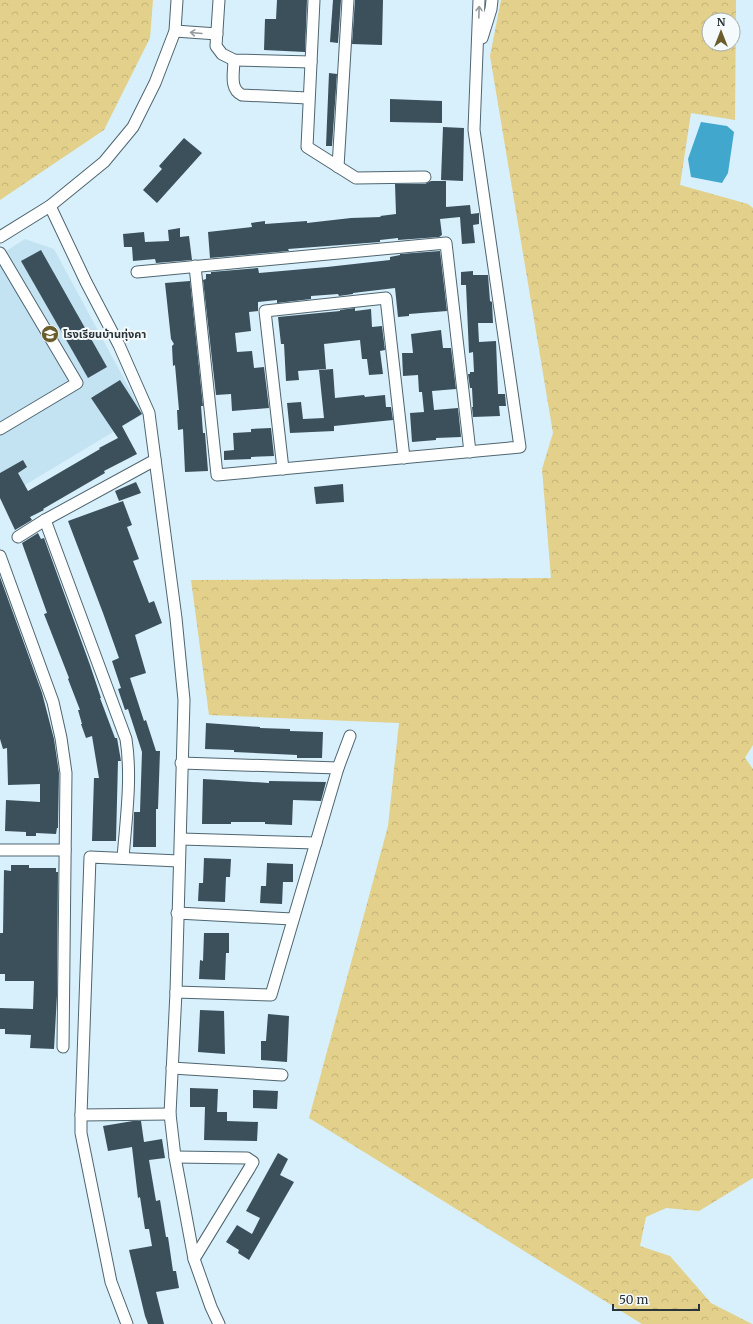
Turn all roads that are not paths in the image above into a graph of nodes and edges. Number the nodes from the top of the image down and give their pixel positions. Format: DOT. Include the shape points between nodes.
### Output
graph roads {
  1 [pos="177,0"];
  2 [pos="219,0"];
  3 [pos="314,0"];
  4 [pos="348,0"];
  5 [pos="479,0"];
  6 [pos="492,0"];
  7 [pos="175,31"];
  8 [pos="217,34"];
  9 [pos="477,52"];
  10 [pos="234,60"];
  11 [pos="311,62"];
  12 [pos="308,98"];
  13 [pos="338,167"];
  14 [pos="425,178"];
  15 [pos="50,206"];
  16 [pos="0,237"];
  17 [pos="0,253"];
  18 [pos="196,266"];
  19 [pos="137,272"];
  20 [pos="0,429"];
  21 [pos="470,452"];
  22 [pos="404,458"];
  23 [pos="155,460"];
  24 [pos="283,469"];
  25 [pos="46,520"];
  26 [pos="18,537"];
  27 [pos="0,556"];
  28 [pos="350,736"];
  29 [pos="181,763"];
  30 [pos="338,768"];
  31 [pos="181,840"];
  32 [pos="316,842"];
  33 [pos="0,850"];
  34 [pos="65,850"];
  35 [pos="123,858"];
  36 [pos="179,861"];
  37 [pos="177,913"];
  38 [pos="292,919"];
  39 [pos="176,992"];
  40 [pos="63,1047"];
  41 [pos="172,1068"];
  42 [pos="282,1075"];
  43 [pos="170,1114"];
  44 [pos="81,1115"];
  45 [pos="175,1157"];
  46 [pos="194,1259"];
  47 [pos="126,1324"];
  48 [pos="219,1324"];
  1 -- 7 [label="street"];
  2 -- 8 [label="street"];
  3 -- 11 [label="street"];
  4 -- 13 [label="street"];
  9 -- 5 [label="street, one-way"];
  6 -- 9 [label="street"];
  8 -- 7 [label="street, one-way"];
  7 -- 15 [label="street" via="155,83 133,127 104,162"];
  8 -- 10 [label="street" via="218,51"];
  9 -- 21 [label="street" via="474,130 520,447"];
  10 -- 11 [label="street"];
  10 -- 12 [label="street" via="233,85 238,93"];
  11 -- 12 [label="street"];
  12 -- 13 [label="street" via="307,147"];
  13 -- 14 [label="street" via="356,178"];
  15 -- 16 [label="street"];
  15 -- 23 [label="street" via="119,345 149,413"];
  17 -- 20 [label="street" via="77,383"];
  18 -- 19 [label="street"];
  18 -- 21 [label="street" via="446,243"];
  18 -- 24 [label="street" via="217,475"];
  21 -- 22 [label="street"];
  22 -- 24 [label="street"];
  22 -- 24 [label="street" via="386,298 265,311"];
  23 -- 25 [label="street"];
  23 -- 29 [label="street" via="184,700"];
  25 -- 26 [label="street"];
  25 -- 35 [label="street" via="126,739 129,776"];
  27 -- 34 [label="street" via="53,702 61,738 66,773"];
  28 -- 30 [label="street"];
  29 -- 30 [label="street"];
  29 -- 31 [label="street"];
  30 -- 32 [label="street"];
  31 -- 32 [label="street"];
  31 -- 36 [label="street"];
  32 -- 38 [label="street"];
  33 -- 34 [label="street"];
  34 -- 40 [label="street"];
  35 -- 36 [label="street"];
  35 -- 44 [label="street" via="90,857"];
  36 -- 37 [label="street"];
  37 -- 38 [label="street"];
  37 -- 39 [label="street"];
  38 -- 39 [label="street" via="271,995"];
  39 -- 41 [label="street"];
  41 -- 42 [label="street"];
  41 -- 43 [label="street"];
  43 -- 44 [label="street"];
  43 -- 45 [label="street"];
  44 -- 47 [label="street" via="81,1133 112,1282"];
  45 -- 46 [label="street"];
  45 -- 46 [label="street" via="247,1158 252,1162"];
  46 -- 48 [label="street"];
}
